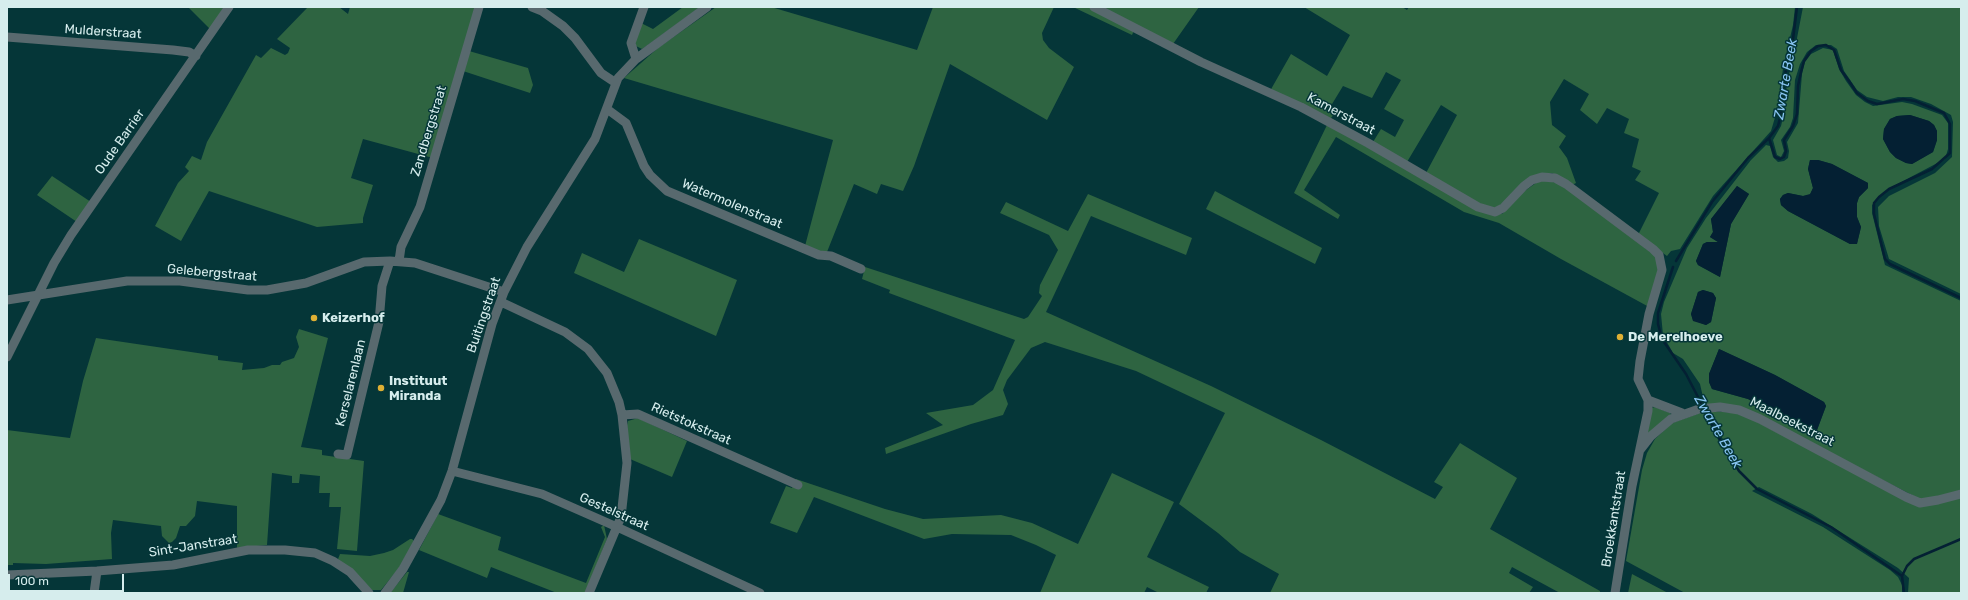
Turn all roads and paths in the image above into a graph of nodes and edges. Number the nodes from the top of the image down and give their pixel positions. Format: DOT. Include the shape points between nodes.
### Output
graph roads {
  1 [pos="229,7"];
  2 [pos="479,7"];
  3 [pos="532,7"];
  4 [pos="644,7"];
  5 [pos="707,7"];
  6 [pos="1094,7"];
  7 [pos="7,37"];
  8 [pos="196,56"];
  9 [pos="636,59"];
  10 [pos="616,84"];
  11 [pos="606,109"];
  12 [pos="394,261"];
  13 [pos="861,268"];
  14 [pos="504,292"];
  15 [pos="39,295"];
  16 [pos="7,300"];
  17 [pos="501,302"];
  18 [pos="7,357"];
  19 [pos="1648,400"];
  20 [pos="1682,413"];
  21 [pos="622,415"];
  22 [pos="1640,450"];
  23 [pos="338,454"];
  24 [pos="452,471"];
  25 [pos="798,485"];
  26 [pos="1961,494"];
  27 [pos="617,527"];
  28 [pos="97,571"];
  29 [pos="7,575"];
  30 [pos="94,593"];
  31 [pos="369,593"];
  32 [pos="385,593"];
  33 [pos="589,593"];
  34 [pos="760,593"];
  35 [pos="1615,593"];
  1 -- 8 [label="street, Oude Barrier"];
  2 -- 12 [label="street, Zandbergstraat" via="420,207"];
  3 -- 10 [label="street" via="563,26 597,68"];
  4 -- 9 [label="street" via="631,43"];
  5 -- 9 [label="street, Buitingstraat"];
  6 -- 19 [label="street, Kamerstraat" via="1201,62 1301,108 1368,143 1478,207 1495,212 1503,208 1532,180 1542,177 1555,178 1566,184 1658,255 1662,270 1649,314 1639,369 1640,384"];
  7 -- 8 [label="street, Mulderstraat" via="173,50 189,52"];
  8 -- 15 [label="street, Oude Barrier" via="71,234"];
  9 -- 10 [label="street, Buitingstraat" via="622,73"];
  10 -- 11 [label="street, Buitingstraat"];
  11 -- 13 [label="street, Watermolenstraat" via="626,123 644,166 668,191 819,255 831,256"];
  11 -- 14 [label="street, Buitingstraat" via="595,139 527,247"];
  12 -- 14 [label="street, Gelebergstraat" via="415,263"];
  12 -- 15 [label="street, Gelebergstraat" via="364,262 306,283 267,290 180,281 127,281"];
  12 -- 23 [label="street, Kerselarenlaan" via="382,286 379,322 347,455"];
  14 -- 17 [label="street, Buitingstraat"];
  15 -- 16 [label="street, Gelebergstraat"];
  15 -- 18 [label="street, Oude Barrier"];
  17 -- 21 [label="street" via="565,332 588,349 607,373"];
  17 -- 24 [label="street, Buitingstraat" via="492,324"];
  19 -- 20 [label="street"];
  19 -- 22 [label="street, Broekkantstraat"];
  20 -- 22 [label="street, Broekkantstraat" via="1661,426"];
  20 -- 26 [label="street, Maalbeekstraat" via="1708,407 1739,410 1920,502"];
  21 -- 25 [label="street, Rietstokstraat" via="638,414"];
  21 -- 27 [label="street" via="627,463 621,517"];
  22 -- 35 [label="street, Broekkantstraat"];
  24 -- 27 [label="street, Gestelstraat" via="542,494"];
  24 -- 32 [label="street, Buitingstraat" via="441,500 411,557"];
  27 -- 33 [label="street"];
  27 -- 34 [label="street, Gestelstraat"];
  28 -- 29 [label="street, Sint-Janstraat"];
  28 -- 30 [label="street"];
  28 -- 31 [label="street, Sint-Janstraat" via="173,565 248,550 285,550 315,553 333,561 350,572"];
}
